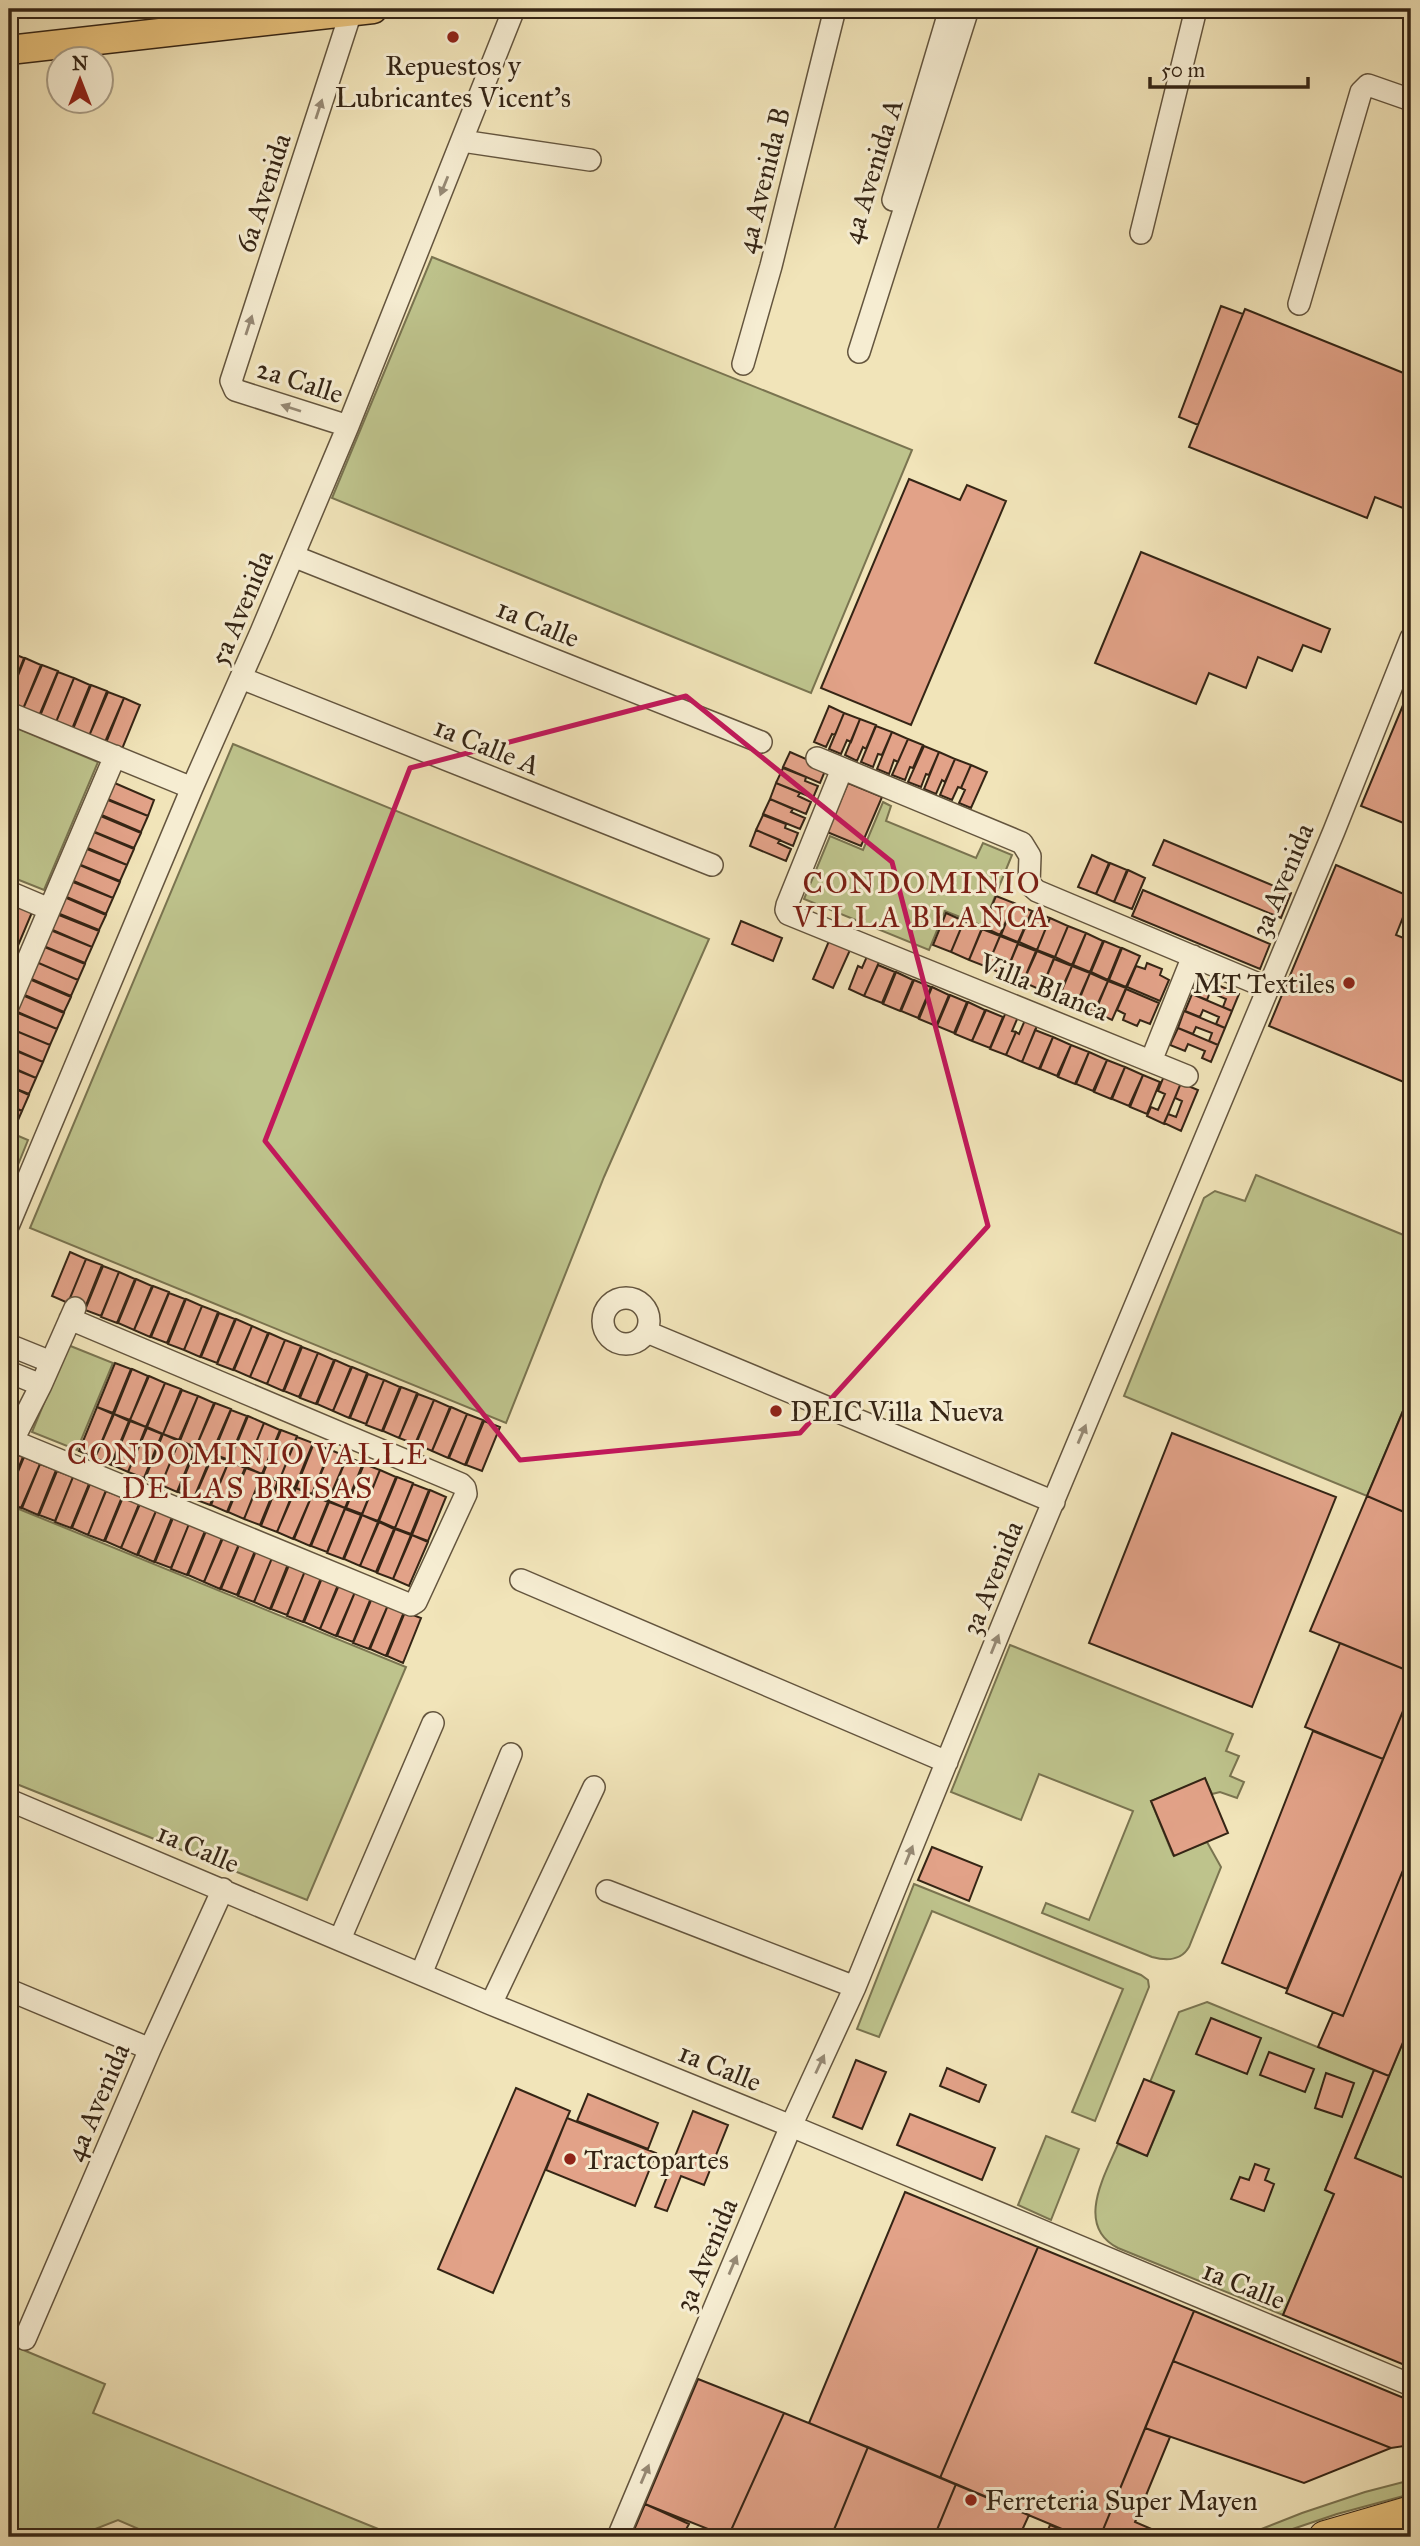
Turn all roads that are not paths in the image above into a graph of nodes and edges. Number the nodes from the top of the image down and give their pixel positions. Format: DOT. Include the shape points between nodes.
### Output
graph roads {
  1 [pos="514,9"];
  2 [pos="835,9"];
  3 [pos="950,9"];
  4 [pos="968,9"];
  5 [pos="1196,9"];
  6 [pos="362,10"];
  7 [pos="9,50"];
  8 [pos="1411,100"];
  9 [pos="462,141"];
  10 [pos="590,160"];
  11 [pos="1140,233"];
  12 [pos="1299,304"];
  13 [pos="743,364"];
  14 [pos="234,390"];
  15 [pos="348,426"];
  16 [pos="293,556"];
  17 [pos="1411,641"];
  18 [pos="241,678"];
  19 [pos="9,712"];
  20 [pos="761,742"];
  21 [pos="115,756"];
  22 [pos="817,758"];
  23 [pos="842,769"];
  24 [pos="192,788"];
  25 [pos="712,865"];
  26 [pos="9,892"];
  27 [pos="49,909"];
  28 [pos="1193,956"];
  29 [pos="1268,988"];
  30 [pos="9,1004"];
  31 [pos="1151,1060"];
  32 [pos="1187,1076"];
  33 [pos="9,1224"];
  34 [pos="647,1332"];
  35 [pos="9,1345"];
  36 [pos="51,1362"];
  37 [pos="9,1372"];
  38 [pos="41,1385"];
  39 [pos="1054,1502"];
  40 [pos="522,1580"];
  41 [pos="433,1723"];
  42 [pos="511,1754"];
  43 [pos="947,1762"];
  44 [pos="594,1787"];
  45 [pos="9,1800"];
  46 [pos="223,1889"];
  47 [pos="607,1891"];
  48 [pos="340,1939"];
  49 [pos="421,1974"];
  50 [pos="855,1987"];
  51 [pos="9,1990"];
  52 [pos="491,2004"];
  53 [pos="150,2049"];
  54 [pos="791,2126"];
  55 [pos="26,2339"];
  56 [pos="1411,2385"];
  57 [pos="1411,2512"];
  58 [pos="618,2537"];
  59 [pos="1325,2537"];
  1 -- 9 [label="street, 5a Avenida"];
  2 -- 13 [label="street, 4a Avenida B"];
  3 -- 4 [label="street, 4a Avenida A" via="854,351"];
  5 -- 11 [label="street"];
  6 -- 7 [label="main road"];
  14 -- 6 [label="street, 6a Avenida, one-way" via="231,381"];
  8 -- 12 [label="street" via="1368,85 1361,92"];
  9 -- 10 [label="street"];
  9 -- 15 [label="street, 5a Avenida, one-way"];
  15 -- 14 [label="street, 2a Calle, one-way"];
  15 -- 16 [label="street, 5a Avenida"];
  16 -- 18 [label="street, 5a Avenida"];
  16 -- 20 [label="street, 1a Calle"];
  17 -- 29 [label="street, 3a Avenida"];
  18 -- 24 [label="street, 5a Avenida"];
  18 -- 25 [label="street, 1a Calle A"];
  19 -- 21 [label="street"];
  21 -- 24 [label="street"];
  21 -- 27 [label="street"];
  22 -- 23 [label="street"];
  23 -- 28 [label="street" via="1022,844 1029,854 1028,881 1034,889"];
  23 -- 31 [label="street, Villa Blanca" via="787,905 788,914"];
  24 -- 33 [label="street, 5a Avenida"];
  26 -- 27 [label="street"];
  27 -- 30 [label="street"];
  28 -- 29 [label="street"];
  28 -- 31 [label="street"];
  39 -- 29 [label="street, 3a Avenida, one-way"];
  31 -- 32 [label="street, Villa Blanca"];
  34 -- 39 [label="street"];
  35 -- 36 [label="street"];
  36 -- 38 [label="street"];
  36 -- 38 [label="street" via="72,1314 461,1484 466,1494 411,1605 18,1443 15,1436"];
  37 -- 38 [label="street"];
  43 -- 39 [label="street, 3a Avenida, one-way"];
  40 -- 43 [label="street"];
  41 -- 48 [label="street"];
  42 -- 49 [label="street"];
  50 -- 43 [label="street, 3a Avenida, one-way"];
  44 -- 52 [label="street"];
  45 -- 46 [label="street, 1a Calle"];
  46 -- 48 [label="street, 1a Calle"];
  46 -- 53 [label="street, 4a Avenida"];
  47 -- 50 [label="street"];
  48 -- 49 [label="street, 1a Calle"];
  49 -- 52 [label="street, 1a Calle"];
  54 -- 50 [label="street, 3a Avenida, one-way"];
  51 -- 53 [label="street"];
  52 -- 54 [label="street, 1a Calle"];
  53 -- 55 [label="street, 4a Avenida"];
  54 -- 56 [label="street, 1a Calle"];
  58 -- 54 [label="street, 3a Avenida, one-way"];
  57 -- 59 [label="highway"];
}
